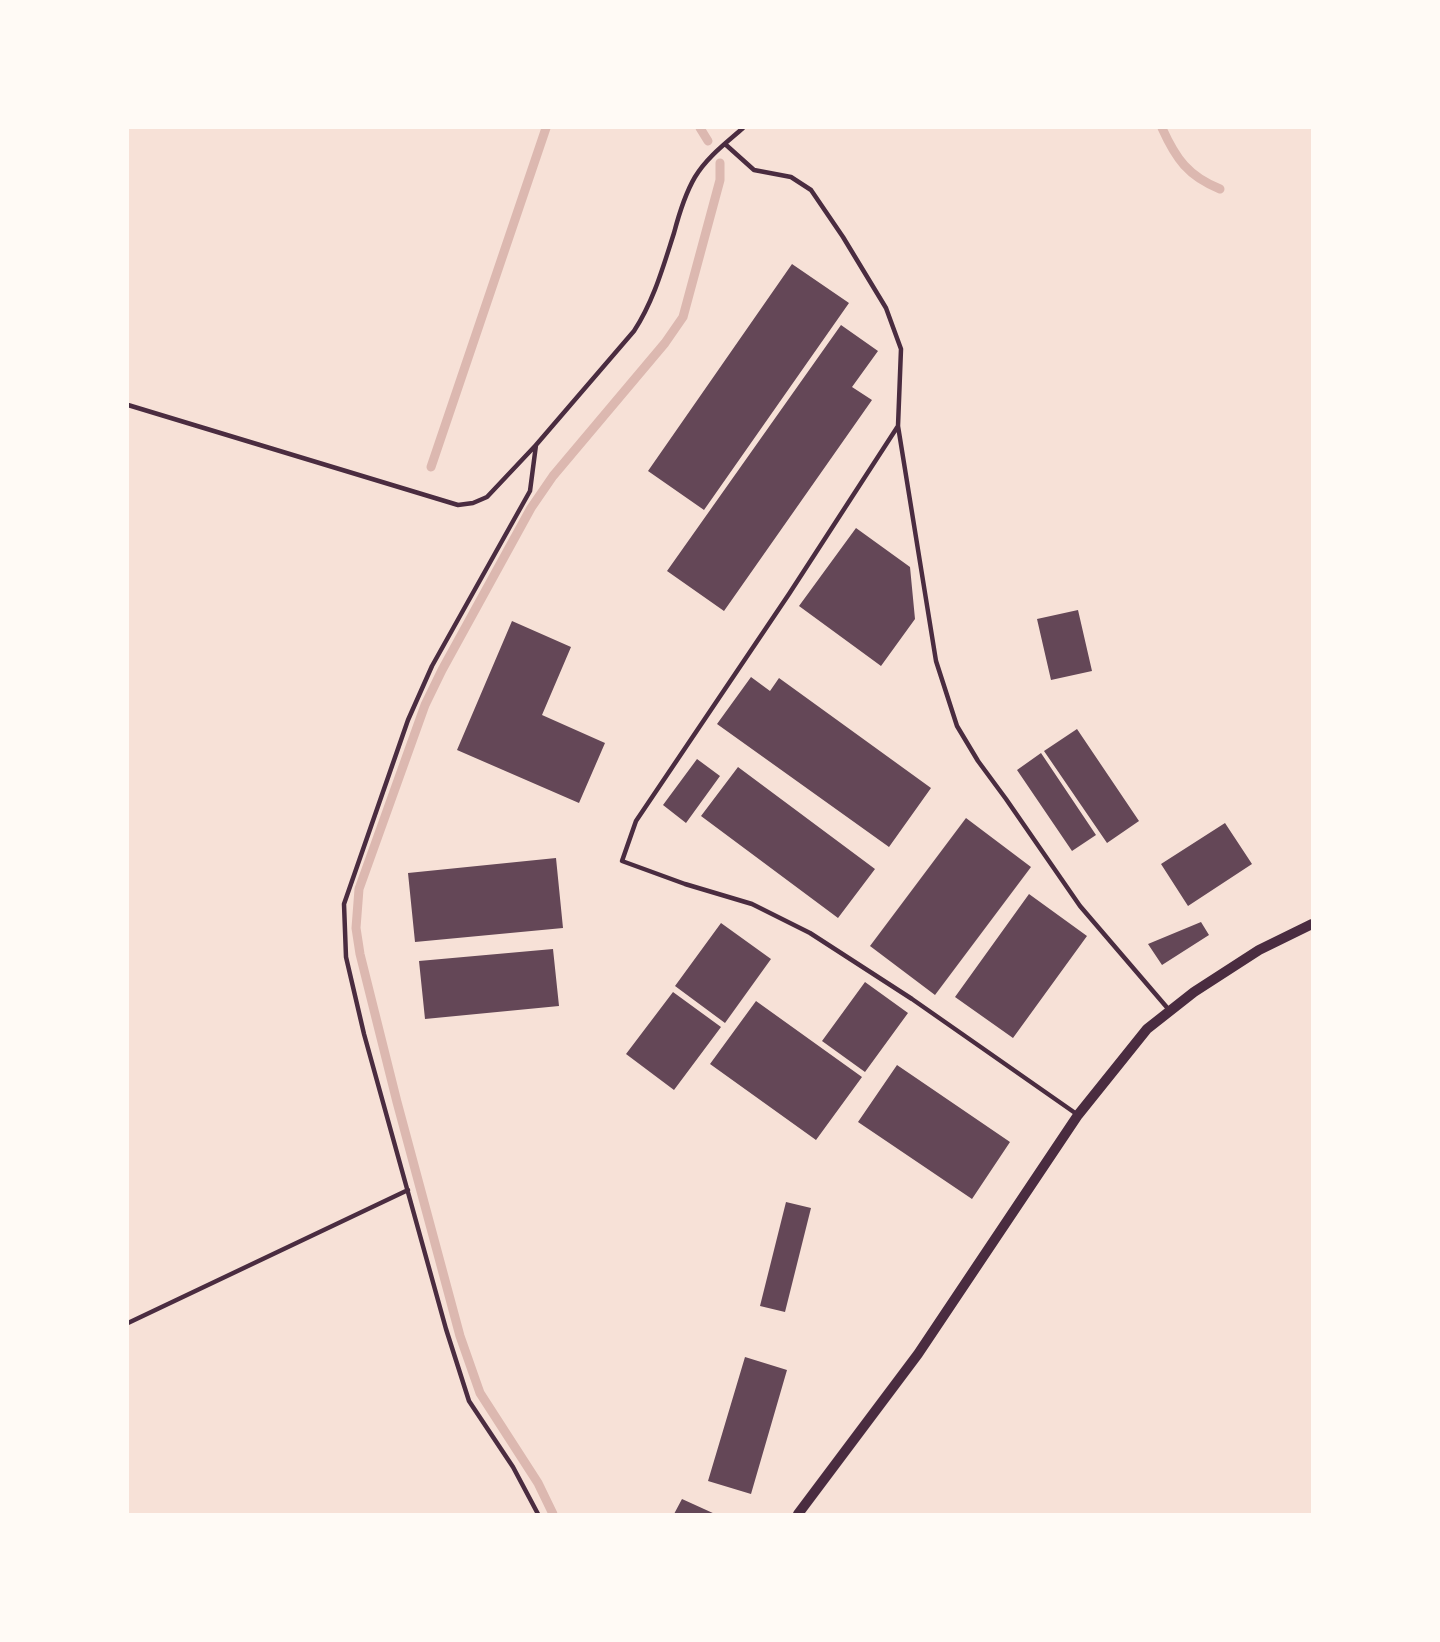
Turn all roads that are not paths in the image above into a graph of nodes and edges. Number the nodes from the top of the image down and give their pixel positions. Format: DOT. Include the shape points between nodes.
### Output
graph roads {
  1 [pos="744,128"];
  2 [pos="725,144"];
  3 [pos="128,405"];
  4 [pos="898,426"];
  5 [pos="536,445"];
  6 [pos="1312,924"];
  7 [pos="1170,1011"];
  8 [pos="1078,1115"];
  9 [pos="408,1190"];
  10 [pos="128,1323"];
  11 [pos="538,1515"];
  12 [pos="798,1515"];
  1 -- 2 [label="lane"];
  2 -- 4 [label="lane" via="754,170 790,177 811,190 843,237 886,308 901,349"];
  2 -- 5 [label="lane" via="706,160 687,192 646,312"];
  3 -- 5 [label="lane" via="458,505 487,497"];
  4 -- 7 [label="lane" via="936,661 957,726 1080,906"];
  4 -- 8 [label="lane" via="636,821 622,861 752,904 810,933"];
  5 -- 9 [label="lane" via="530,491 432,666 408,720 344,904 346,957"];
  6 -- 7 [label="street" via="1259,950"];
  7 -- 8 [label="street" via="1147,1029"];
  8 -- 12 [label="street" via="918,1354"];
  9 -- 10 [label="lane"];
  9 -- 11 [label="lane" via="469,1401 513,1467"];
}
